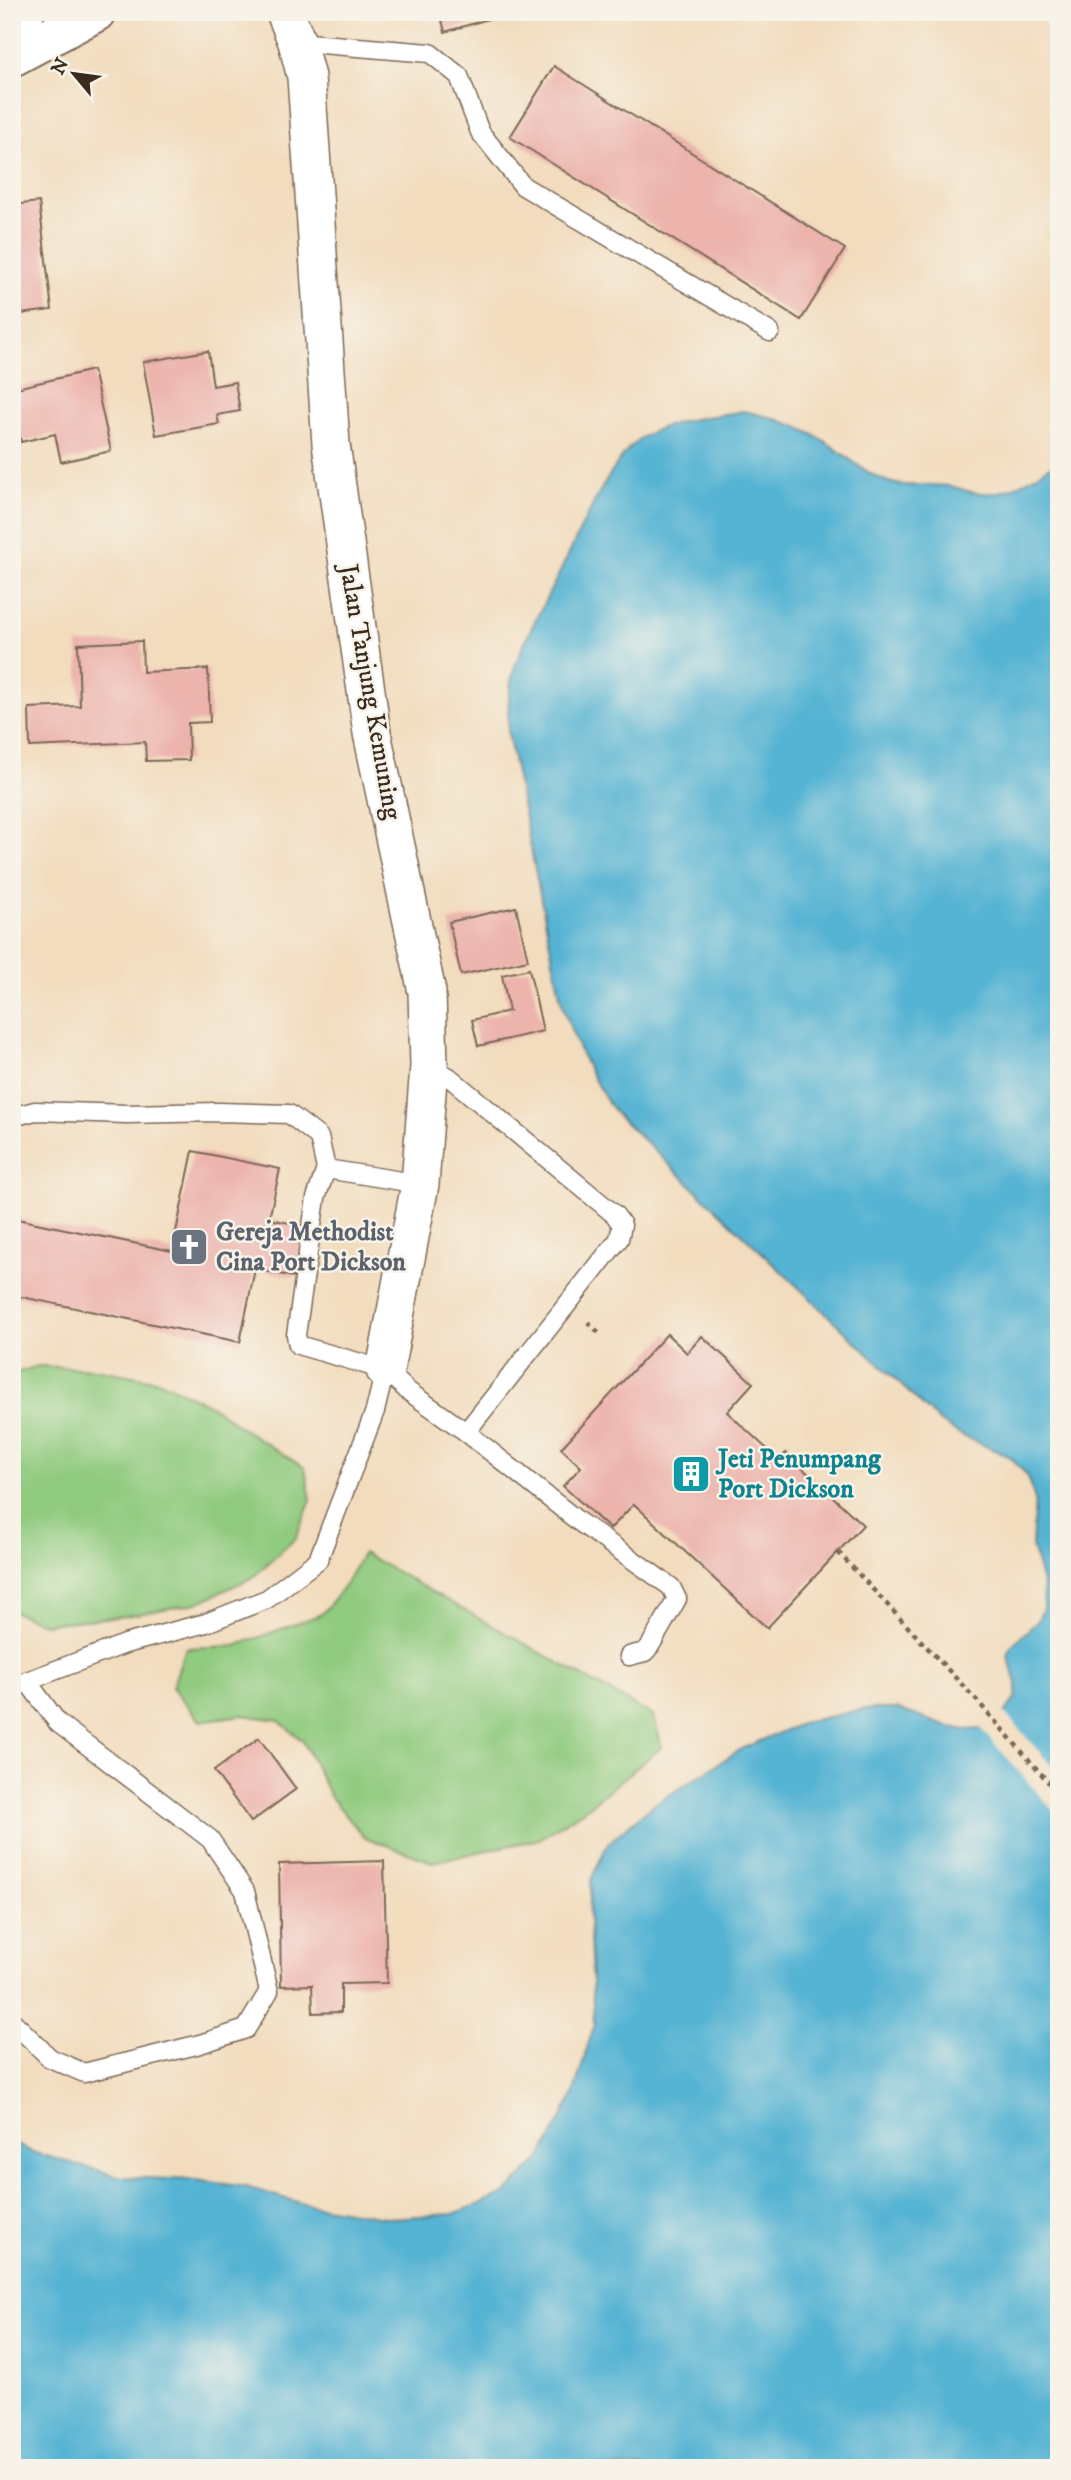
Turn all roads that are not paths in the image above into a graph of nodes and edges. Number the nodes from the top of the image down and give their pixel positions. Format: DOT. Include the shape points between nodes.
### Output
graph roads {
  1 [pos="25,12"];
  2 [pos="96,12"];
  3 [pos="291,27"];
  4 [pos="12,33"];
  5 [pos="12,57"];
  6 [pos="770,331"];
  7 [pos="429,1066"];
  8 [pos="12,1117"];
  9 [pos="326,1169"];
  10 [pos="420,1184"];
  11 [pos="385,1370"];
  12 [pos="466,1432"];
  13 [pos="629,1656"];
  14 [pos="19,1685"];
  15 [pos="12,2021"];
  1 -- 4 [label="main road"];
  2 -- 5 [label="main road"];
  3 -- 6 [label="lane" via="430,52 459,76 480,132 523,187"];
  3 -- 7 [label="street, Jalan Tanjung Kemuning" via="306,77 331,444 372,733 427,992"];
  7 -- 10 [label="street, Jalan Tanjung Kemuning"];
  7 -- 12 [label="lane" via="449,1077 622,1225 619,1239"];
  8 -- 9 [label="lane" via="35,1111 289,1114 319,1137"];
  9 -- 10 [label="lane"];
  9 -- 11 [label="lane" via="316,1198 298,1345"];
  10 -- 11 [label="street, Jalan Tanjung Kemuning"];
  11 -- 12 [label="lane"];
  11 -- 14 [label="lane" via="376,1411 318,1560 267,1599 206,1623 125,1644"];
  12 -- 13 [label="lane" via="671,1587 677,1599 650,1646"];
  14 -- 15 [label="lane" via="58,1723 210,1839 245,1891 269,1991 246,2029 84,2073 50,2058"];
}
